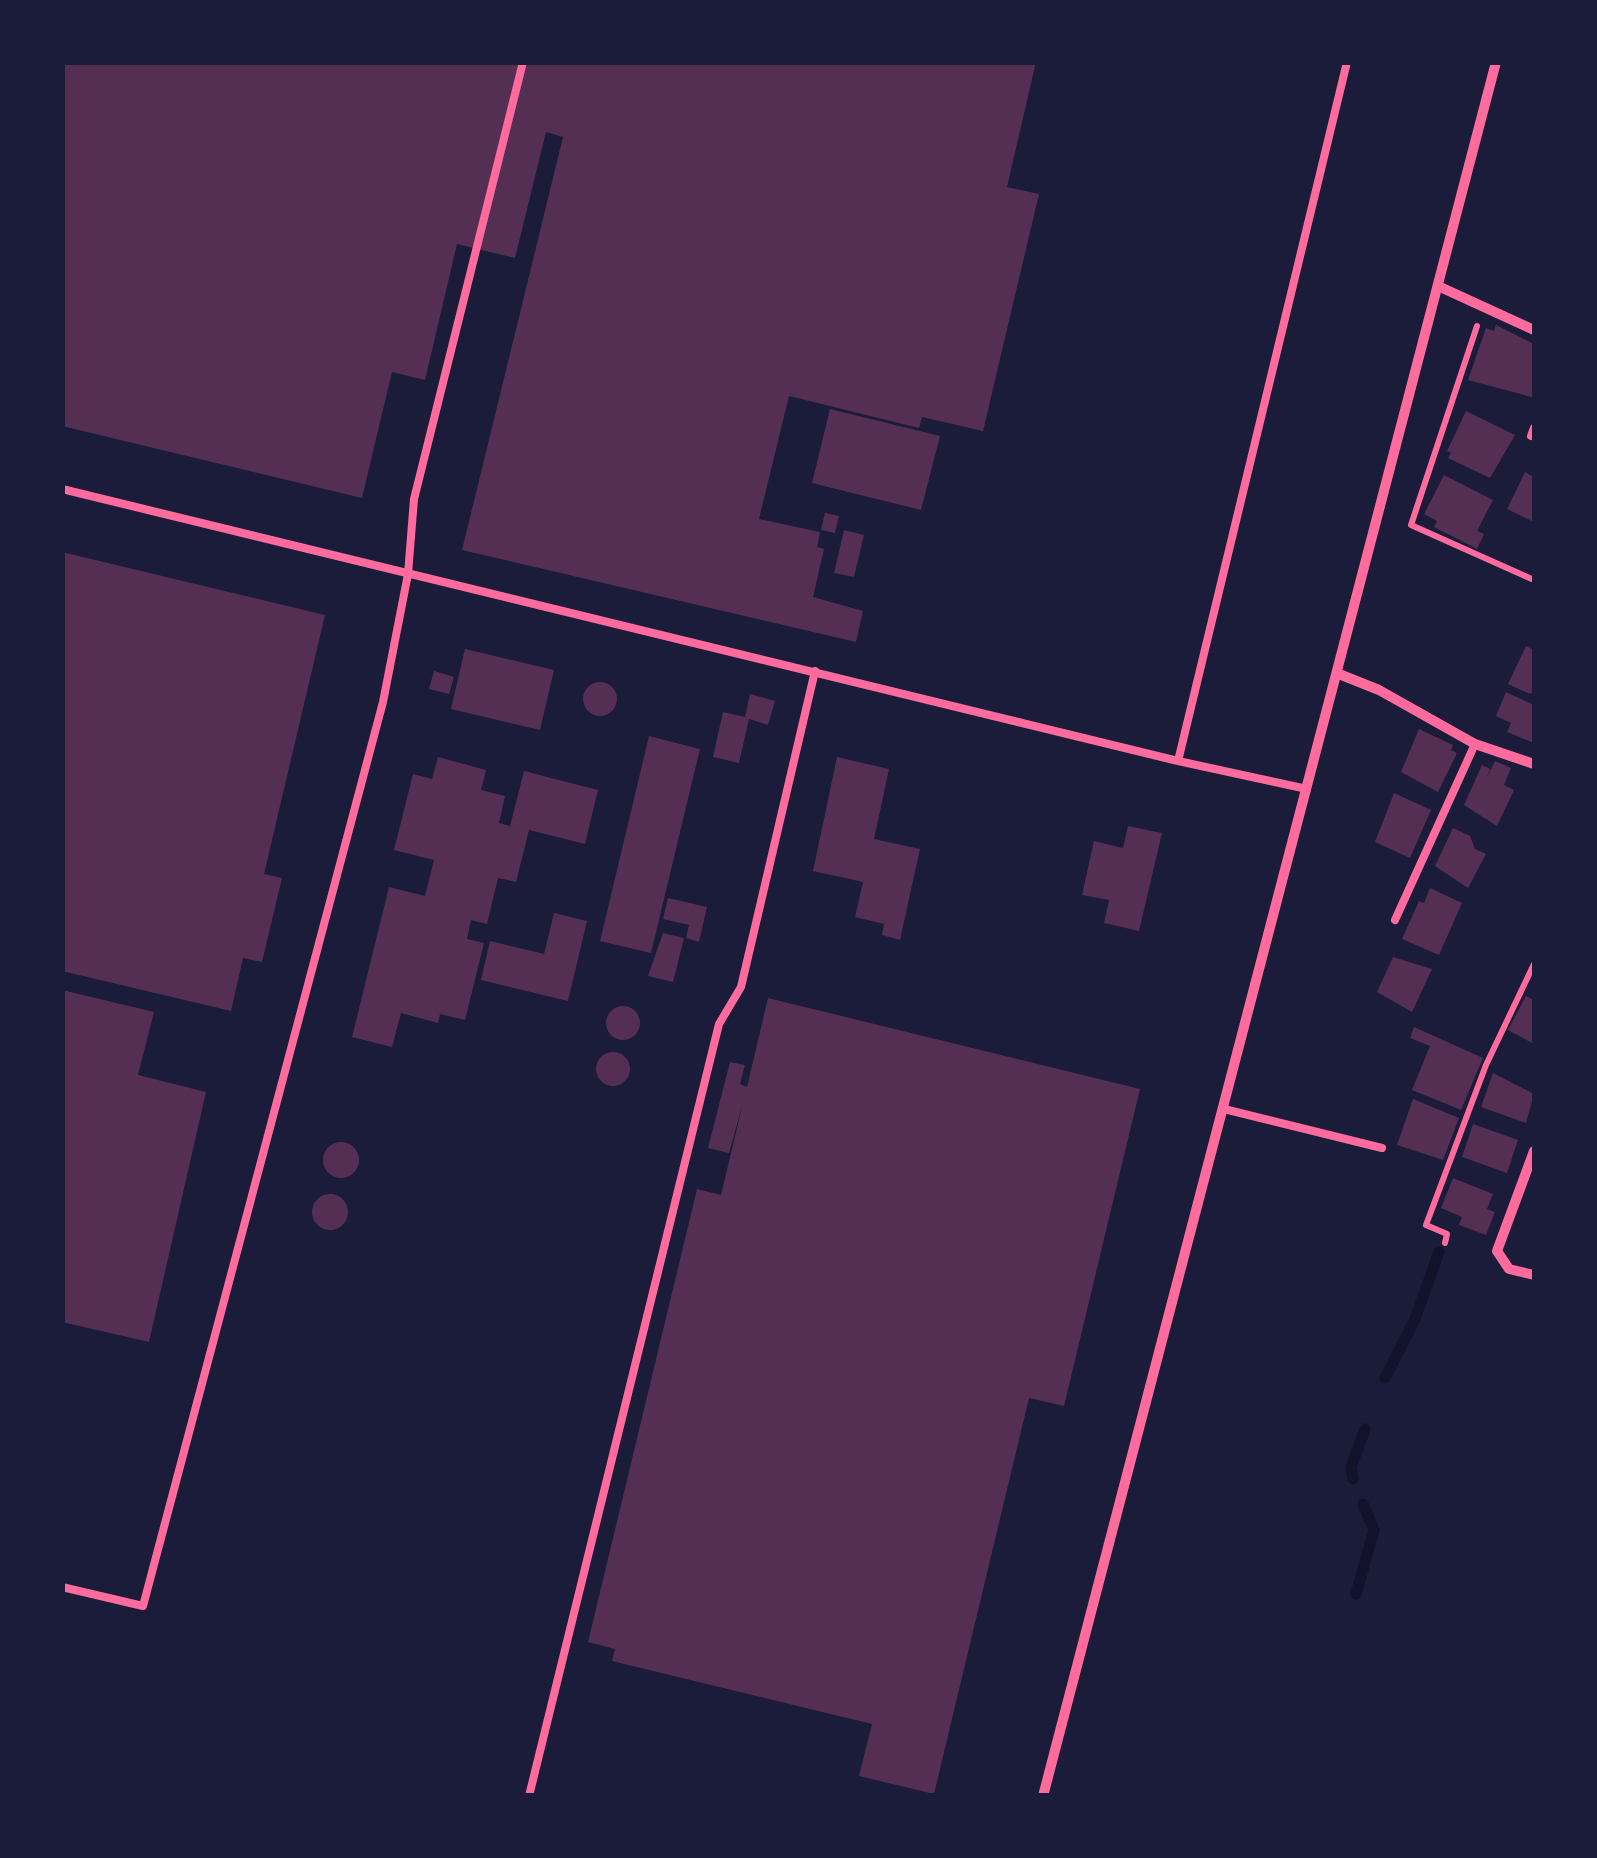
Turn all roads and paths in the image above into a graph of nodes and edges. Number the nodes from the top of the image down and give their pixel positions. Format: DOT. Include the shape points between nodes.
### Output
graph roads {
  1 [pos="523,62"];
  2 [pos="1347,62"];
  3 [pos="1496,62"];
  4 [pos="1438,286"];
  5 [pos="1483,306"];
  6 [pos="1534,330"];
  7 [pos="62,489"];
  8 [pos="408,574"];
  9 [pos="1534,580"];
  10 [pos="815,671"];
  11 [pos="1339,674"];
  12 [pos="1475,744"];
  13 [pos="1178,761"];
  14 [pos="1534,764"];
  15 [pos="1309,789"];
  16 [pos="1395,920"];
  17 [pos="1534,964"];
  18 [pos="1224,1110"];
  19 [pos="1382,1148"];
  20 [pos="1534,1151"];
  21 [pos="1444,1242"];
  22 [pos="1534,1276"];
  23 [pos="62,1586"];
  24 [pos="529,1796"];
  25 [pos="1044,1796"];
  1 -- 8 [label="lane" via="414,499"];
  2 -- 13 [label="lane"];
  3 -- 4 [label="street"];
  4 -- 5 [label="street"];
  4 -- 11 [label="street"];
  5 -- 6 [label="street"];
  5 -- 9 [label="path" via="1411,525"];
  7 -- 8 [label="lane"];
  8 -- 10 [label="lane"];
  8 -- 23 [label="lane" via="384,702 143,1606"];
  10 -- 13 [label="lane"];
  10 -- 24 [label="lane" via="741,986 719,1024"];
  11 -- 12 [label="street"];
  11 -- 15 [label="street"];
  12 -- 14 [label="street"];
  12 -- 16 [label="lane"];
  13 -- 15 [label="lane"];
  15 -- 18 [label="street"];
  17 -- 21 [label="path" via="1486,1065 1426,1225 1447,1234"];
  18 -- 19 [label="lane"];
  18 -- 25 [label="street"];
  20 -- 22 [label="street" via="1497,1250 1509,1269"];
}
